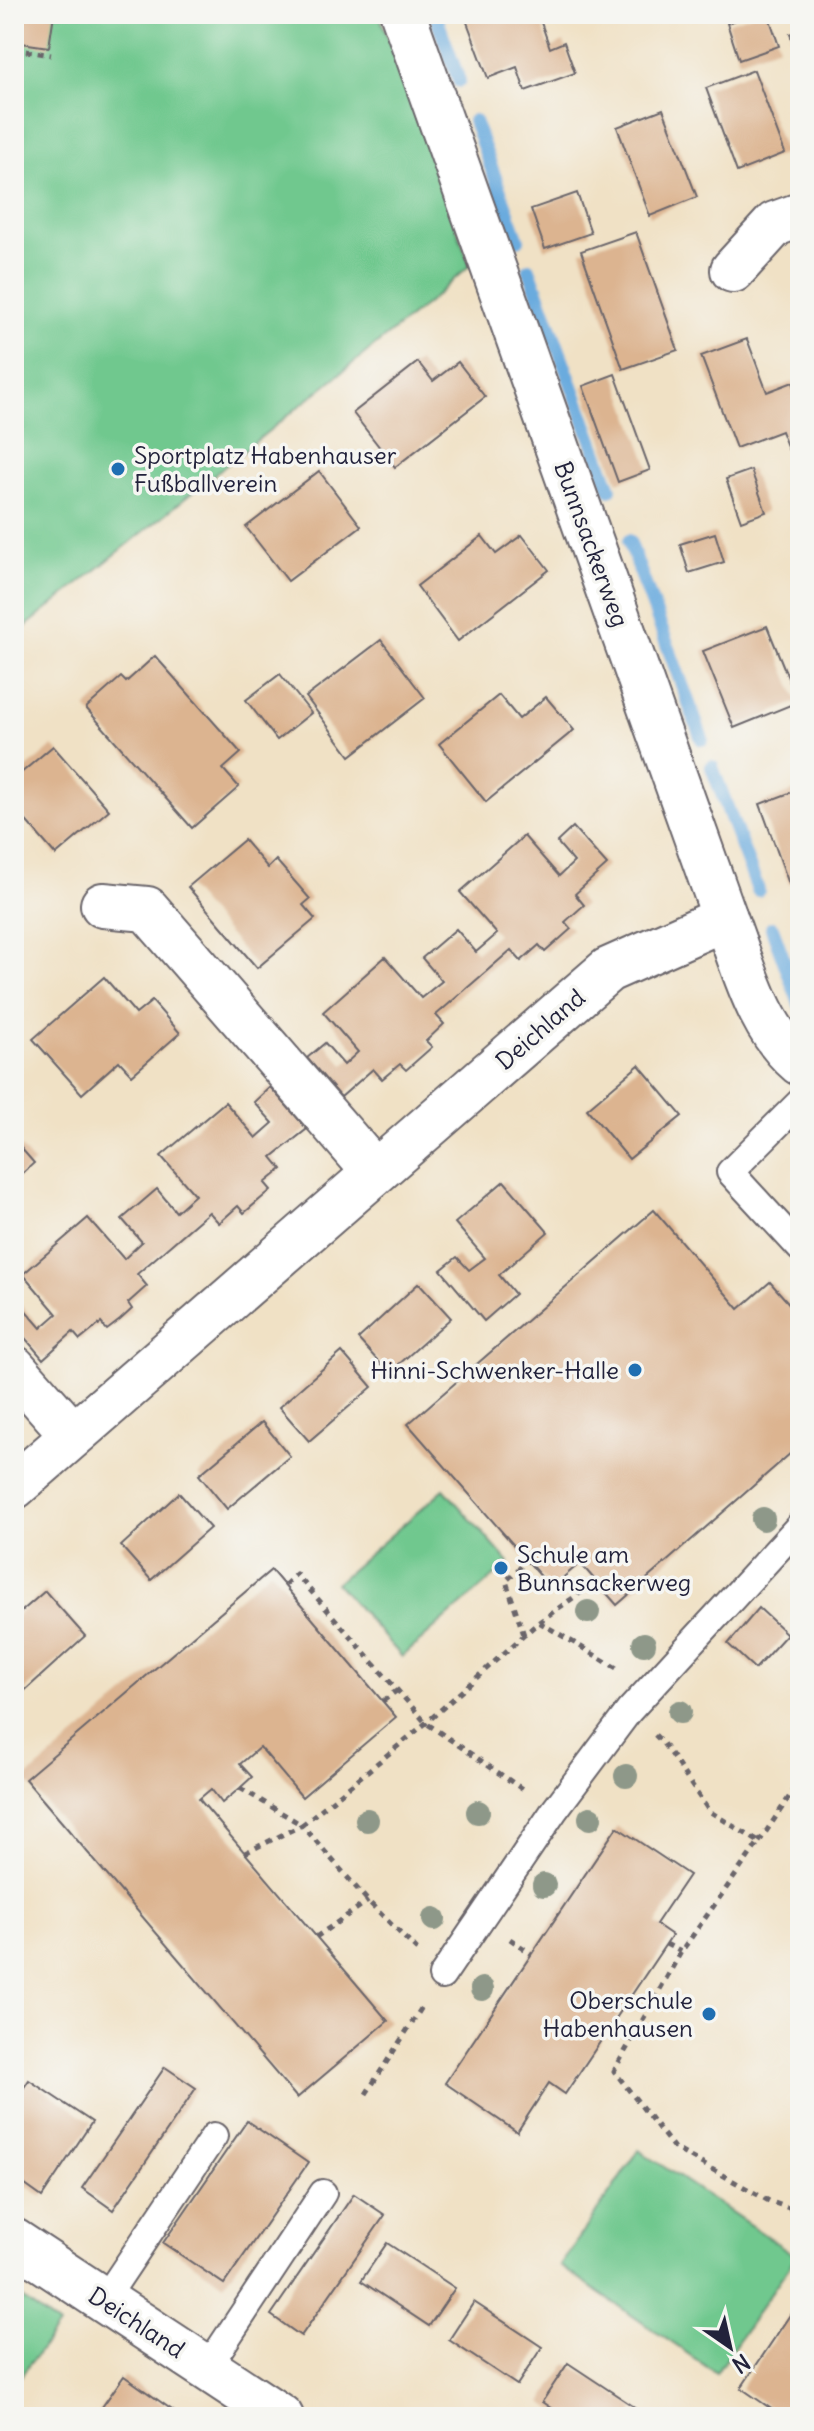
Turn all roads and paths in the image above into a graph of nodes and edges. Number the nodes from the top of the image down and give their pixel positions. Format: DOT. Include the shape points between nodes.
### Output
graph roads {
  1 [pos="403,14"];
  2 [pos="14,49"];
  3 [pos="51,55"];
  4 [pos="800,215"];
  5 [pos="733,270"];
  6 [pos="103,905"];
  7 [pos="725,918"];
  8 [pos="800,1063"];
  9 [pos="800,1102"];
  10 [pos="374,1171"];
  11 [pos="800,1248"];
  12 [pos="14,1368"];
  13 [pos="73,1435"];
  14 [pos="14,1487"];
  15 [pos="800,1525"];
  16 [pos="527,1561"];
  17 [pos="597,1581"];
  18 [pos="285,1585"];
  19 [pos="539,1622"];
  20 [pos="524,1635"];
  21 [pos="652,1688"];
  22 [pos="399,1689"];
  23 [pos="383,1701"];
  24 [pos="629,1711"];
  25 [pos="426,1723"];
  26 [pos="800,1781"];
  27 [pos="240,1788"];
  28 [pos="554,1811"];
  29 [pos="302,1825"];
  30 [pos="759,1842"];
  31 [pos="245,1853"];
  32 [pos="368,1901"];
  33 [pos="316,1937"];
  34 [pos="666,1944"];
  35 [pos="681,1952"];
  36 [pos="442,1976"];
  37 [pos="366,2094"];
  38 [pos="214,2136"];
  39 [pos="323,2193"];
  40 [pos="800,2212"];
  41 [pos="14,2241"];
  42 [pos="104,2300"];
  43 [pos="207,2368"];
  44 [pos="264,2412"];
  1 -- 7 [label="street, Bunnsackerweg"];
  2 -- 3 [label="path"];
  4 -- 5 [label="street" via="775,224"];
  6 -- 10 [label="street" via="147,909"];
  7 -- 8 [label="street, Bunnsackerweg" via="766,1022"];
  7 -- 10 [label="street, Deichland" via="608,970"];
  9 -- 11 [label="lane" via="730,1172"];
  10 -- 13 [label="street, Deichland"];
  12 -- 13 [label="street"];
  13 -- 14 [label="street, Deichland"];
  15 -- 21 [label="lane"];
  16 -- 20 [label="path" via="506,1581"];
  17 -- 19 [label="path"];
  18 -- 22 [label="path" via="296,1574"];
  19 -- 20 [label="path"];
  19 -- 21 [label="path"];
  20 -- 25 [label="path"];
  21 -- 24 [label="lane"];
  22 -- 23 [label="path"];
  22 -- 25 [label="path"];
  24 -- 28 [label="lane"];
  24 -- 30 [label="path" via="663,1743 709,1811"];
  25 -- 28 [label="path"];
  25 -- 29 [label="path"];
  26 -- 30 [label="path"];
  27 -- 29 [label="path"];
  28 -- 36 [label="lane"];
  29 -- 31 [label="path"];
  29 -- 32 [label="path"];
  30 -- 35 [label="path"];
  32 -- 33 [label="path"];
  32 -- 36 [label="path"];
  34 -- 35 [label="path"];
  35 -- 40 [label="path" via="614,2071 674,2148 769,2201"];
  36 -- 37 [label="path"];
  38 -- 42 [label="lane"];
  39 -- 43 [label="lane"];
  41 -- 42 [label="street, Deichland"];
  42 -- 43 [label="street, Deichland"];
  43 -- 44 [label="street, Deichland"];
}
